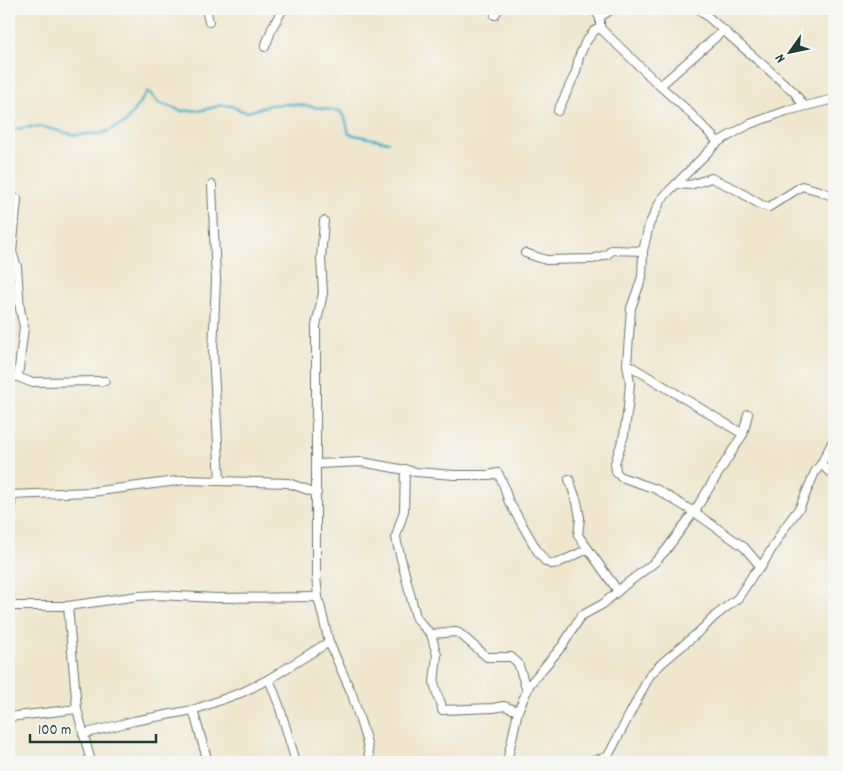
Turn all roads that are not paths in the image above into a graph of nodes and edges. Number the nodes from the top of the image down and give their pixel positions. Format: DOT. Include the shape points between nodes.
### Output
graph roads {
  1 [pos="206,9"];
  2 [pos="283,9"];
  3 [pos="593,9"];
  4 [pos="612,9"];
  5 [pos="699,9"];
  6 [pos="827,9"];
  7 [pos="834,15"];
  8 [pos="600,17"];
  9 [pos="208,22"];
  10 [pos="600,28"];
  11 [pos="724,30"];
  12 [pos="265,47"];
  13 [pos="660,86"];
  14 [pos="834,99"];
  15 [pos="804,106"];
  16 [pos="558,111"];
  17 [pos="718,142"];
  18 [pos="676,184"];
  19 [pos="212,185"];
  20 [pos="834,198"];
  21 [pos="18,199"];
  22 [pos="324,221"];
  23 [pos="643,251"];
  24 [pos="525,253"];
  25 [pos="627,364"];
  26 [pos="9,377"];
  27 [pos="18,377"];
  28 [pos="105,381"];
  29 [pos="748,414"];
  30 [pos="743,434"];
  31 [pos="834,439"];
  32 [pos="317,464"];
  33 [pos="821,464"];
  34 [pos="405,469"];
  35 [pos="834,476"];
  36 [pos="569,479"];
  37 [pos="220,481"];
  38 [pos="317,493"];
  39 [pos="10,495"];
  40 [pos="694,512"];
  41 [pos="9,521"];
  42 [pos="588,548"];
  43 [pos="761,567"];
  44 [pos="618,591"];
  45 [pos="318,597"];
  46 [pos="9,606"];
  47 [pos="68,606"];
  48 [pos="431,634"];
  49 [pos="329,642"];
  50 [pos="269,679"];
  51 [pos="527,691"];
  52 [pos="77,709"];
  53 [pos="193,710"];
  54 [pos="518,711"];
  55 [pos="9,717"];
  56 [pos="83,734"];
  57 [pos="606,760"];
  58 [pos="91,762"];
  59 [pos="208,762"];
  60 [pos="296,762"];
  61 [pos="370,762"];
  62 [pos="507,762"];
  63 [pos="586,762"];
  1 -- 9 [label="street"];
  2 -- 12 [label="street"];
  3 -- 8 [label="street"];
  4 -- 8 [label="street"];
  5 -- 11 [label="street"];
  6 -- 7 [label="street"];
  8 -- 10 [label="street"];
  10 -- 13 [label="street"];
  10 -- 16 [label="street" via="585,43"];
  11 -- 13 [label="street"];
  11 -- 15 [label="street" via="794,92"];
  13 -- 17 [label="street"];
  14 -- 15 [label="street"];
  15 -- 17 [label="street" via="750,124"];
  17 -- 18 [label="street"];
  18 -- 20 [label="street" via="690,185 711,178 769,207 802,186"];
  18 -- 23 [label="street" via="661,200 649,225"];
  19 -- 37 [label="street" via="216,280 213,351"];
  21 -- 27 [label="street" via="12,252 17,267 24,327"];
  22 -- 32 [label="street" via="323,293 316,326"];
  23 -- 24 [label="street" via="611,250 593,259 574,260 546,260"];
  23 -- 25 [label="street" via="642,277 631,308"];
  25 -- 30 [label="street"];
  25 -- 40 [label="street" via="630,384 628,407 615,463 616,472 621,477 656,489"];
  26 -- 27 [label="street"];
  27 -- 28 [label="street" via="30,382"];
  29 -- 30 [label="street"];
  30 -- 40 [label="street"];
  31 -- 33 [label="street"];
  32 -- 34 [label="street" via="362,462"];
  32 -- 38 [label="street"];
  33 -- 35 [label="street"];
  33 -- 43 [label="street" via="800,507"];
  34 -- 42 [label="street" via="455,475 498,473 508,500 545,561 558,563"];
  34 -- 48 [label="street" via="404,511 397,543 416,617"];
  36 -- 42 [label="street" via="580,518 578,535"];
  37 -- 38 [label="street" via="288,483"];
  37 -- 39 [label="street" via="185,480 91,492"];
  38 -- 45 [label="street"];
  39 -- 41 [label="street"];
  40 -- 43 [label="street" via="744,546"];
  40 -- 44 [label="street" via="655,562"];
  42 -- 44 [label="street"];
  43 -- 57 [label="street" via="754,572 738,598 650,676"];
  44 -- 51 [label="street" via="581,616"];
  45 -- 47 [label="street" via="158,595"];
  45 -- 49 [label="street"];
  46 -- 47 [label="street"];
  47 -- 52 [label="street"];
  48 -- 51 [label="street" via="456,632 486,657 511,657 518,663"];
  48 -- 54 [label="street" via="437,654 434,683 442,710 504,706"];
  49 -- 50 [label="street"];
  49 -- 61 [label="street" via="352,694"];
  50 -- 53 [label="street"];
  50 -- 60 [label="street"];
  51 -- 54 [label="street"];
  52 -- 55 [label="street"];
  52 -- 56 [label="street"];
  53 -- 56 [label="street"];
  53 -- 59 [label="street"];
  54 -- 62 [label="street"];
  56 -- 58 [label="street"];
  57 -- 63 [label="street"];
}
